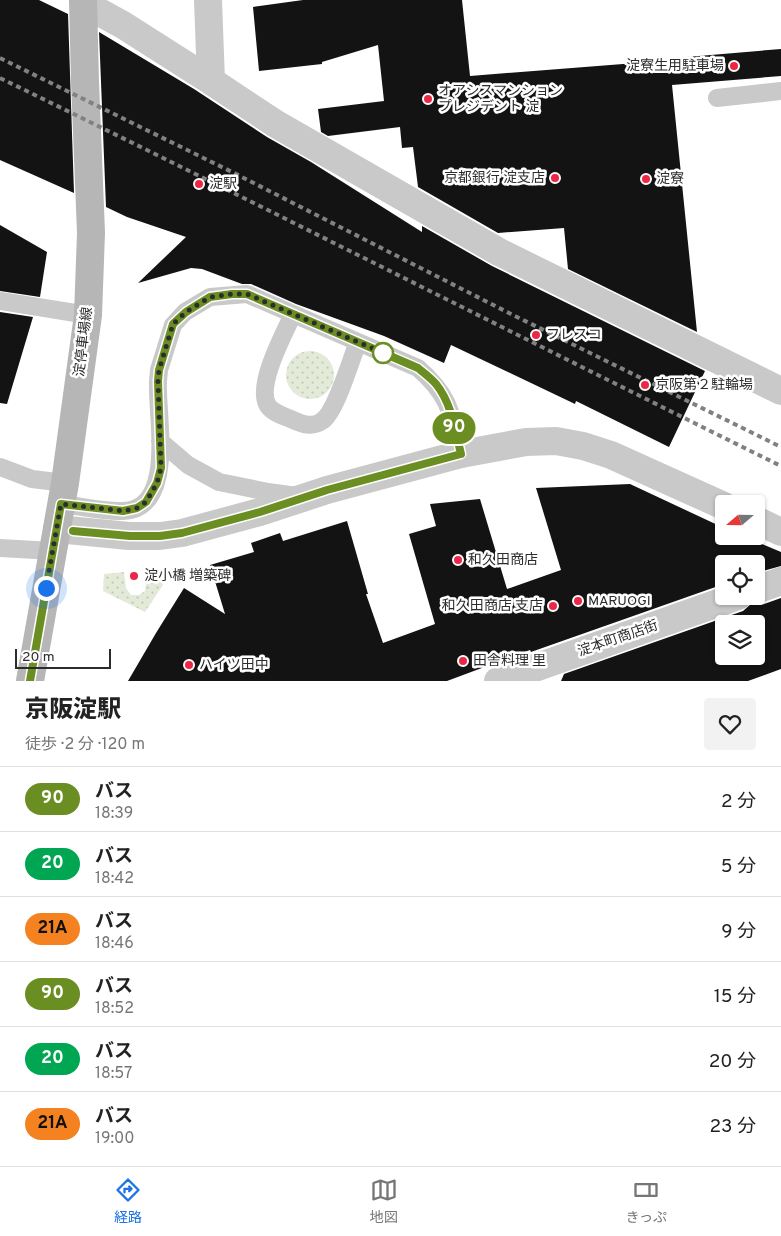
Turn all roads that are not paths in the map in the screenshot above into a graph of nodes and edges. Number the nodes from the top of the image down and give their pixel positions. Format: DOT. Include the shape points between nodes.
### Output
graph roads {
  1 [pos="208,0"];
  2 [pos="83,2"];
  3 [pos="211,81"];
  4 [pos="781,91"];
  5 [pos="717,98"];
  6 [pos="0,301"];
  7 [pos="293,314"];
  8 [pos="88,315"];
  9 [pos="358,342"];
  10 [pos="781,391"];
  11 [pos="160,441"];
  12 [pos="461,454"];
  13 [pos="0,467"];
  14 [pos="305,497"];
  15 [pos="715,502"];
  16 [pos="59,517"];
  17 [pos="765,524"];
  18 [pos="781,532"];
  19 [pos="0,548"];
  20 [pos="781,581"];
  21 [pos="765,587"];
  22 [pos="715,605"];
  23 [pos="538,674"];
  24 [pos="30,681"];
  25 [pos="498,681"];
  1 -- 3 [label="street"];
  2 -- 3 [label="street"];
  2 -- 8 [label="main road, 淀停車場線" via="91,233"];
  3 -- 10 [label="street" via="276,124 499,252"];
  4 -- 5 [label="lane"];
  6 -- 8 [label="lane"];
  7 -- 9 [label="lane"];
  7 -- 9 [label="lane" via="266,377 267,404 275,412 303,424 323,421 340,389"];
  7 -- 11 [label="lane" via="247,294 232,294 210,297 173,324 159,370"];
  8 -- 16 [label="main road, 淀停車場線"];
  9 -- 12 [label="lane" via="418,368 435,383 449,408"];
  11 -- 14 [label="lane" via="188,465 219,482"];
  11 -- 16 [label="lane" via="161,468 146,502 123,511"];
  12 -- 14 [label="street"];
  12 -- 15 [label="street" via="526,442 556,441 611,455"];
  13 -- 16 [label="lane" via="32,479"];
  14 -- 16 [label="street" via="182,533 160,536 130,536"];
  16 -- 19 [label="lane"];
  16 -- 24 [label="main road, 淀停車場線"];
  17 -- 18 [label="street"];
  20 -- 21 [label="street"];
  22 -- 23 [label="street, 淀本町商店街"];
  23 -- 25 [label="street, 淀本町商店街"];
}
